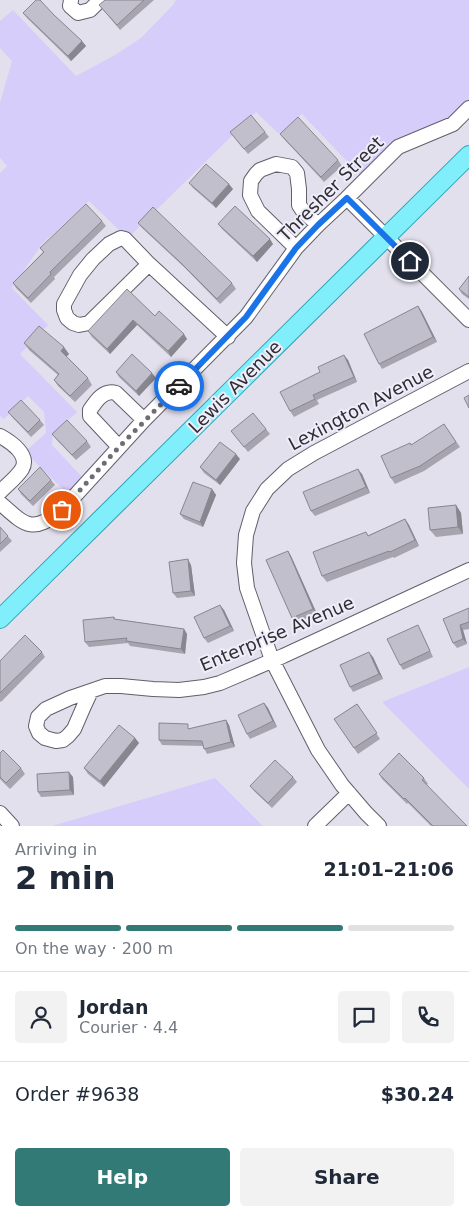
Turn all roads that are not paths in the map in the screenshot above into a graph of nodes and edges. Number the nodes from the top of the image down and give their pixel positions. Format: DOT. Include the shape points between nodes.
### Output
graph roads {
  1 [pos="71,0"];
  2 [pos="100,0"];
  3 [pos="469,108"];
  4 [pos="469,155"];
  5 [pos="347,198"];
  6 [pos="318,225"];
  7 [pos="386,238"];
  8 [pos="296,248"];
  9 [pos="149,264"];
  10 [pos="469,320"];
  11 [pos="228,336"];
  12 [pos="469,372"];
  13 [pos="144,420"];
  14 [pos="0,436"];
  15 [pos="119,447"];
  16 [pos="0,492"];
  17 [pos="0,503"];
  18 [pos="469,570"];
  19 [pos="0,619"];
  20 [pos="272,660"];
  21 [pos="91,691"];
  22 [pos="348,793"];
  23 [pos="0,813"];
  24 [pos="12,826"];
  25 [pos="315,826"];
  26 [pos="379,826"];
  1 -- 2 [label="street" via="70,6 78,12 90,10"];
  3 -- 5 [label="street, Thresher Street" via="453,124 398,147"];
  4 -- 7 [label="main road, Lewis Avenue"];
  5 -- 6 [label="street, Thresher Street"];
  5 -- 7 [label="street"];
  6 -- 8 [label="street, Thresher Street"];
  6 -- 8 [label="street" via="299,205 297,173 292,167 276,164 256,174 251,181 250,195 258,211"];
  7 -- 10 [label="street"];
  7 -- 19 [label="main road, Lewis Avenue"];
  8 -- 11 [label="street, Thresher Street" via="246,317"];
  9 -- 9 [label="street" via="125,239 109,244 80,275 64,304 68,318 79,325 89,323"];
  9 -- 11 [label="street"];
  11 -- 13 [label="street, Thresher Street"];
  12 -- 20 [label="street, Lexington Avenue" via="314,453 288,469 267,489 253,511 246,535 244,562 248,588"];
  13 -- 15 [label="street, Thresher Street"];
  13 -- 15 [label="street" via="110,391 93,405 90,416"];
  14 -- 16 [label="street" via="18,449 24,457 24,464"];
  15 -- 17 [label="street, Thresher Street" via="62,510 41,524 31,525 20,520"];
  18 -- 20 [label="street, Enterprise Avenue"];
  20 -- 21 [label="street, Enterprise Avenue" via="204,687 153,690 105,686"];
  20 -- 22 [label="street, Lexington Avenue" via="318,750"];
  22 -- 25 [label="street"];
  22 -- 26 [label="street, Lexington Avenue"];
  23 -- 24 [label="street"];
}
